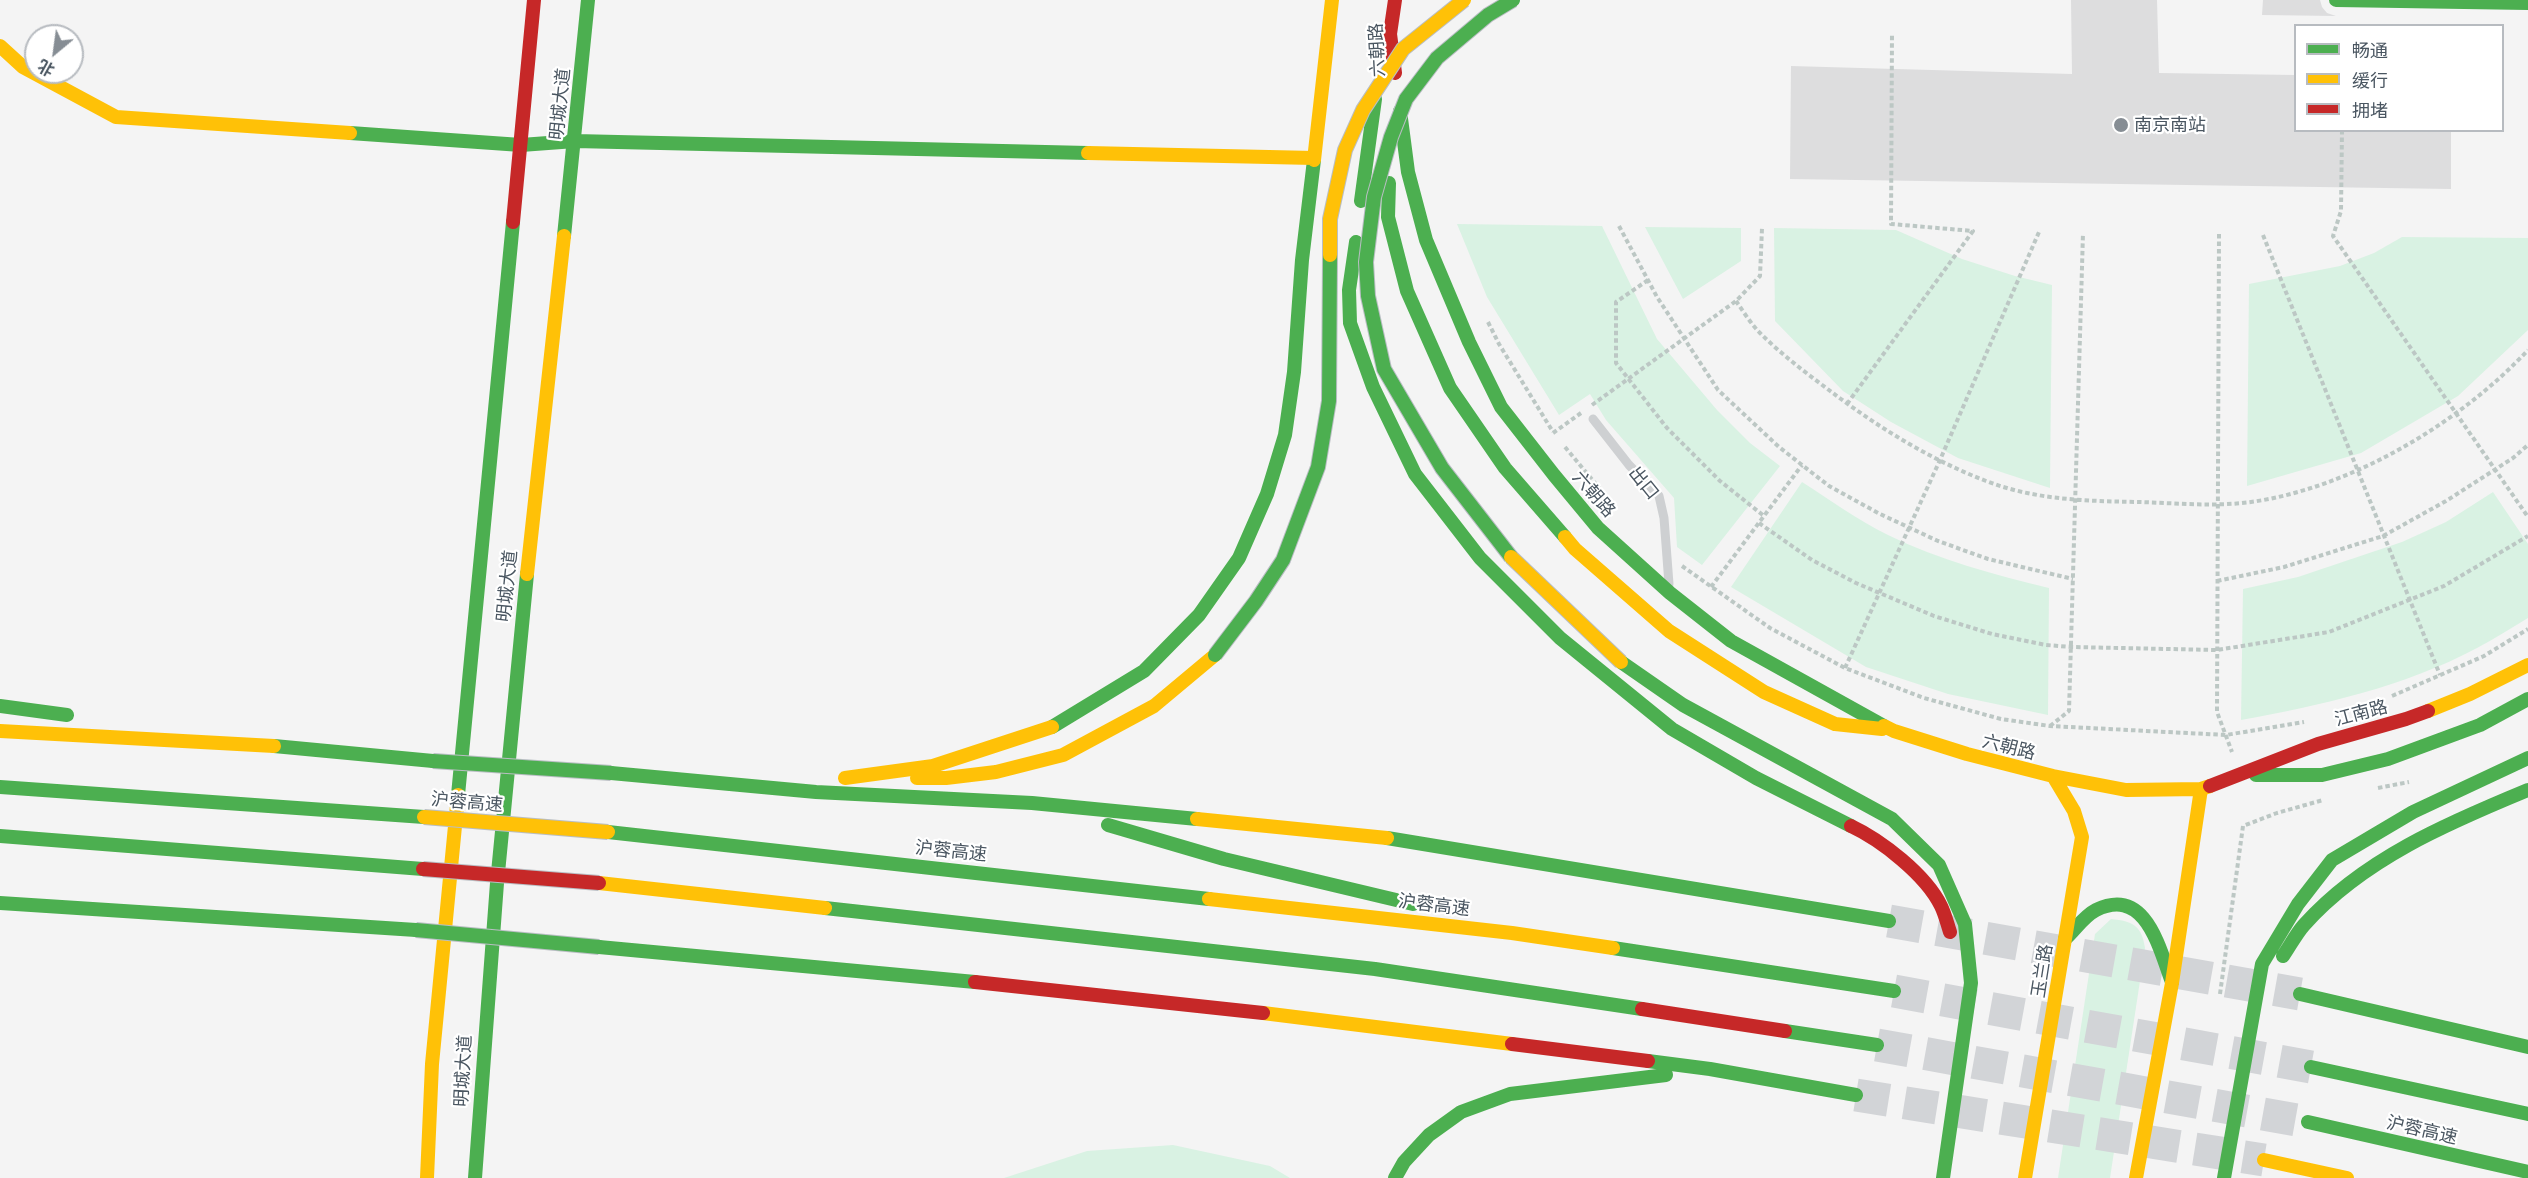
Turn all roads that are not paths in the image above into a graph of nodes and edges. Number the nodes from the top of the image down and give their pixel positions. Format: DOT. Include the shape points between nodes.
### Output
graph roads {
  1 [pos="534,0"];
  2 [pos="588,0"];
  3 [pos="1332,0"];
  4 [pos="1395,0"];
  5 [pos="1464,0"];
  6 [pos="1492,0"];
  7 [pos="1513,0"];
  8 [pos="2336,0"];
  9 [pos="2528,3"];
  10 [pos="1390,34"];
  11 [pos="0,46"];
  12 [pos="1437,58"];
  13 [pos="1391,137"];
  14 [pos="574,141"];
  15 [pos="521,145"];
  16 [pos="1314,158"];
  17 [pos="1593,420"];
  18 [pos="1670,593"];
  19 [pos="2528,665"];
  20 [pos="2528,699"];
  21 [pos="0,706"];
  22 [pos="81,717"];
  23 [pos="127,724"];
  24 [pos="0,731"];
  25 [pos="1894,731"];
  26 [pos="301,748"];
  27 [pos="2528,758"];
  28 [pos="628,775"];
  29 [pos="791,776"];
  30 [pos="2053,776"];
  31 [pos="2239,776"];
  32 [pos="0,787"];
  33 [pos="2201,789"];
  34 [pos="2528,790"];
  35 [pos="1032,803"];
  36 [pos="0,836"];
  37 [pos="0,903"];
  38 [pos="1889,921"];
  39 [pos="1512,933"];
  40 [pos="2065,939"];
  41 [pos="2172,983"];
  42 [pos="1894,991"];
  43 [pos="2300,994"];
  44 [pos="2248,1034"];
  45 [pos="1877,1046"];
  46 [pos="2528,1047"];
  47 [pos="2310,1067"];
  48 [pos="1710,1069"];
  49 [pos="1958,1079"];
  50 [pos="1856,1095"];
  51 [pos="2528,1114"];
  52 [pos="2308,1122"];
  53 [pos="2264,1160"];
  54 [pos="2528,1172"];
  55 [pos="2325,1173"];
  56 [pos="427,1178"];
  57 [pos="475,1178"];
  58 [pos="1395,1178"];
  59 [pos="1943,1178"];
  60 [pos="2025,1178"];
  61 [pos="2136,1178"];
  62 [pos="2224,1178"];
  63 [pos="2340,1178"];
  64 [pos="2347,1178"];
  1 -- 15 [label="main road, 明城大道"];
  2 -- 14 [label="main road, 明城大道"];
  3 -- 16 [label="main road"];
  4 -- 10 [label="main road, 六朝路"];
  5 -- 16 [label="main road, bridge" via="1403,49 1363,110 1345,150 1330,219 1329,401 1318,467 1283,560 1215,655 1154,706 1063,754 996,772 946,778 840,778 933,765 1053,728 1144,671 1199,615 1239,558 1267,494 1285,435"];
  6 -- 12 [label="main road, bridge"];
  7 -- 12 [label="main road, bridge" via="1488,15"];
  8 -- 9 [label="main road"];
  10 -- 18 [label="main road, 六朝路" via="1408,172 1426,240 1501,407 1598,528"];
  10 -- 49 [label="main road" via="1375,100 1349,290 1350,323 1373,387 1415,474 1480,558 1560,638 1672,729 1756,778 1872,836 1911,867 1940,904 1954,942 1961,990"];
  11 -- 15 [label="main road" via="23,67 116,117"];
  12 -- 13 [label="main road, bridge" via="1406,99"];
  13 -- 25 [label="main road, bridge" via="1388,217 1407,291 1450,388 1505,468 1575,549 1669,631 1764,692 1835,724"];
  13 -- 49 [label="main road, bridge" via="1374,197 1366,262 1368,296 1384,369 1442,468 1503,549 1621,662 1683,705 1892,819 1939,865 1965,924 1971,983"];
  14 -- 15 [label="main road"];
  14 -- 16 [label="main road"];
  14 -- 57 [label="main road, 明城大道" via="522,609 484,1015"];
  15 -- 56 [label="main road, 明城大道" via="432,1064"];
  17 -- 18 [label="lane, 出口" via="1659,496"];
  18 -- 25 [label="main road, 六朝路" via="1731,641"];
  19 -- 31 [label="main road, 江南路" via="2470,694 2406,719 2318,744"];
  20 -- 31 [label="main road" via="2480,725 2388,759 2322,775"];
  21 -- 22 [label="main road"];
  23 -- 26 [label="main road"];
  24 -- 26 [label="main road"];
  25 -- 30 [label="main road, 六朝路"];
  26 -- 28 [label="main road, bridge"];
  27 -- 44 [label="main road" via="2414,812 2332,860 2298,904 2262,964"];
  28 -- 29 [label="main road"];
  28 -- 35 [label="main road" via="816,792"];
  30 -- 33 [label="main road, 六朝路" via="2126,790"];
  30 -- 40 [label="main road, 玉兰路" via="2074,811 2082,837"];
  31 -- 33 [label="main road, 江南路"];
  32 -- 39 [label="main road, 沪蓉高速, bridge" via="608,832"];
  33 -- 41 [label="main road"];
  34 -- 44 [label="main road" via="2412,843 2355,878 2326,903 2289,945"];
  35 -- 38 [label="main road" via="1384,837"];
  35 -- 39 [label="main road" via="1224,859 1364,891"];
  36 -- 45 [label="main road, bridge" via="599,883 1375,969"];
  37 -- 48 [label="main road, bridge" via="416,930 911,975 1323,1020"];
  39 -- 42 [label="main road, 沪蓉高速"];
  40 -- 41 [label="main road" via="2096,911 2116,904 2136,908 2149,922"];
  40 -- 60 [label="main road, 玉兰路"];
  41 -- 61 [label="main road"];
  43 -- 46 [label="main road"];
  44 -- 62 [label="main road"];
  47 -- 51 [label="main road, 沪蓉高速"];
  48 -- 50 [label="main road"];
  48 -- 58 [label="main road" via="1510,1094 1461,1112 1437,1129 1404,1162"];
  49 -- 59 [label="main road"];
  52 -- 54 [label="main road, 沪蓉高速"];
  53 -- 55 [label="main road"];
  55 -- 63 [label="main road"];
  55 -- 64 [label="main road"];
}
